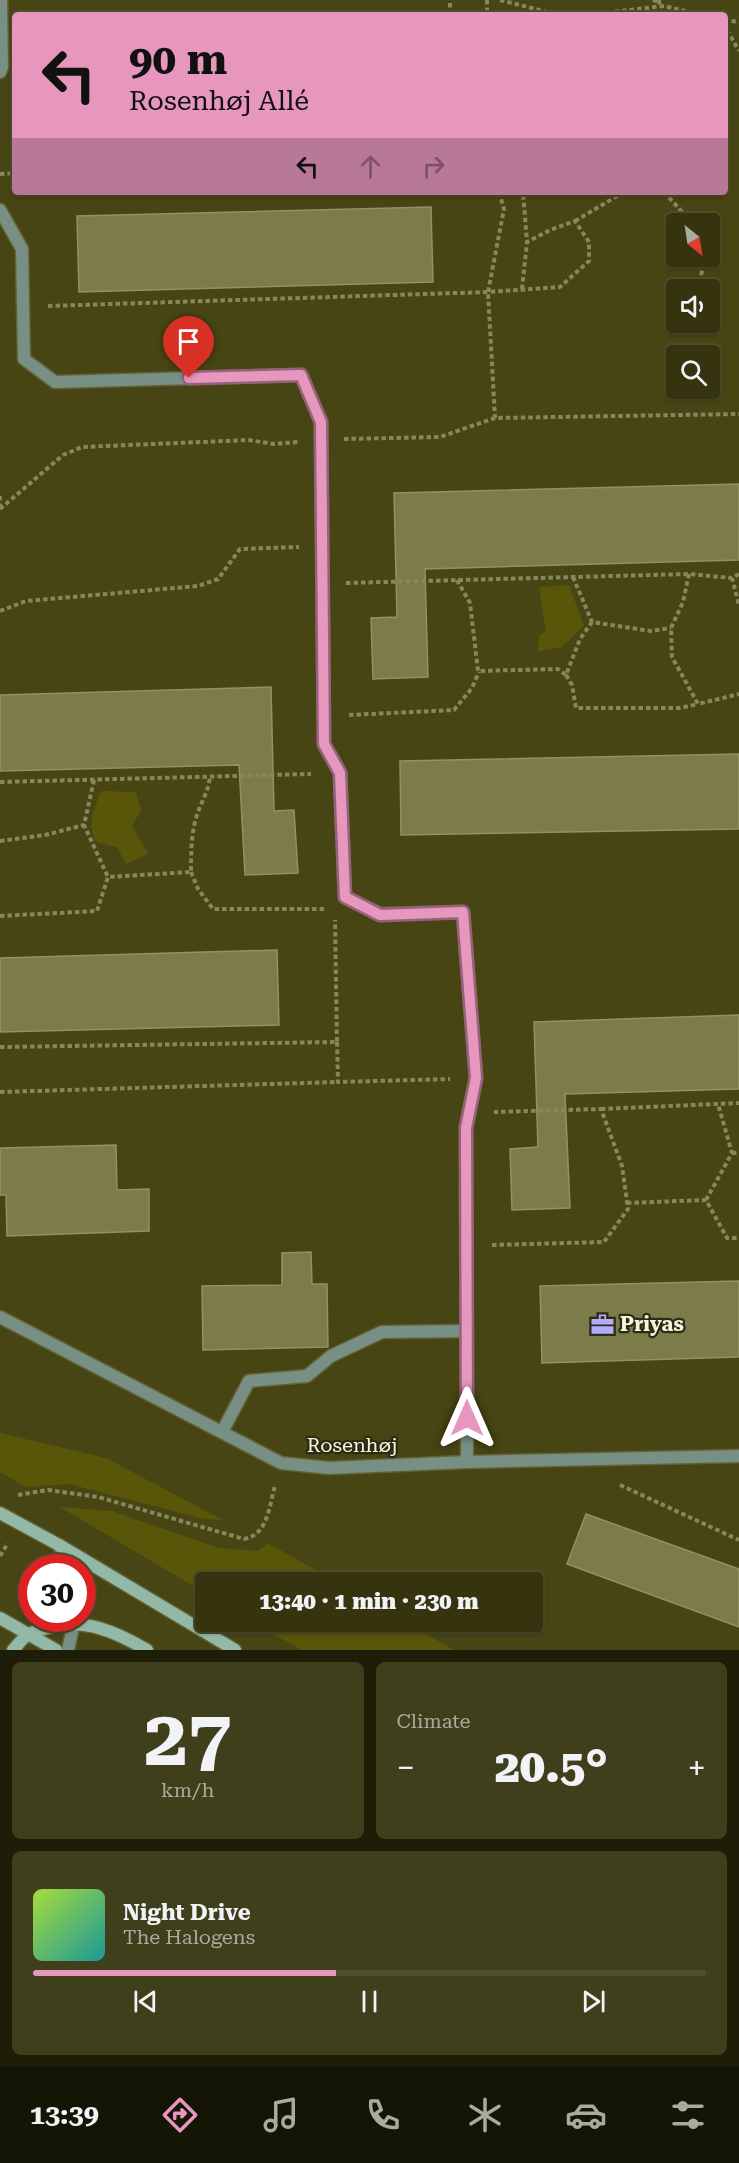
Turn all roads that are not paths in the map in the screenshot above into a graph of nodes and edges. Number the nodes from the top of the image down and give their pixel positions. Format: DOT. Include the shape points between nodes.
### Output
graph roads {
  1 [pos="2,0"];
  2 [pos="0,72"];
  3 [pos="0,210"];
  4 [pos="0,1317"];
  5 [pos="467,1331"];
  6 [pos="222,1432"];
  7 [pos="739,1456"];
  8 [pos="467,1462"];
  9 [pos="3,1515"];
  10 [pos="59,1545"];
  11 [pos="63,1554"];
  12 [pos="0,1618"];
  13 [pos="96,1627"];
  14 [pos="35,1632"];
  15 [pos="72,1632"];
  16 [pos="28,1634"];
  17 [pos="13,1650"];
  18 [pos="56,1650"];
  19 [pos="68,1650"];
  20 [pos="147,1650"];
  21 [pos="235,1650"];
  1 -- 2 [label="street"];
  3 -- 5 [label="street" via="22,249 24,359 55,382 301,375 321,422 324,744 340,773 345,897 380,915 463,912 476,1078 466,1128"];
  4 -- 6 [label="street, Rosenhøj"];
  5 -- 6 [label="street" via="382,1332 331,1356 307,1376 249,1381"];
  5 -- 8 [label="street"];
  6 -- 8 [label="street, Rosenhøj" via="281,1463 329,1468"];
  7 -- 8 [label="street, Rosenhøj"];
  9 -- 10 [label="main road"];
  10 -- 11 [label="street"];
  10 -- 21 [label="main road"];
  12 -- 16 [label="main road"];
  13 -- 20 [label="main road" via="124,1636"];
  14 -- 16 [label="main road"];
  15 -- 19 [label="street"];
  16 -- 17 [label="main road"];
  16 -- 18 [label="main road"];
}
